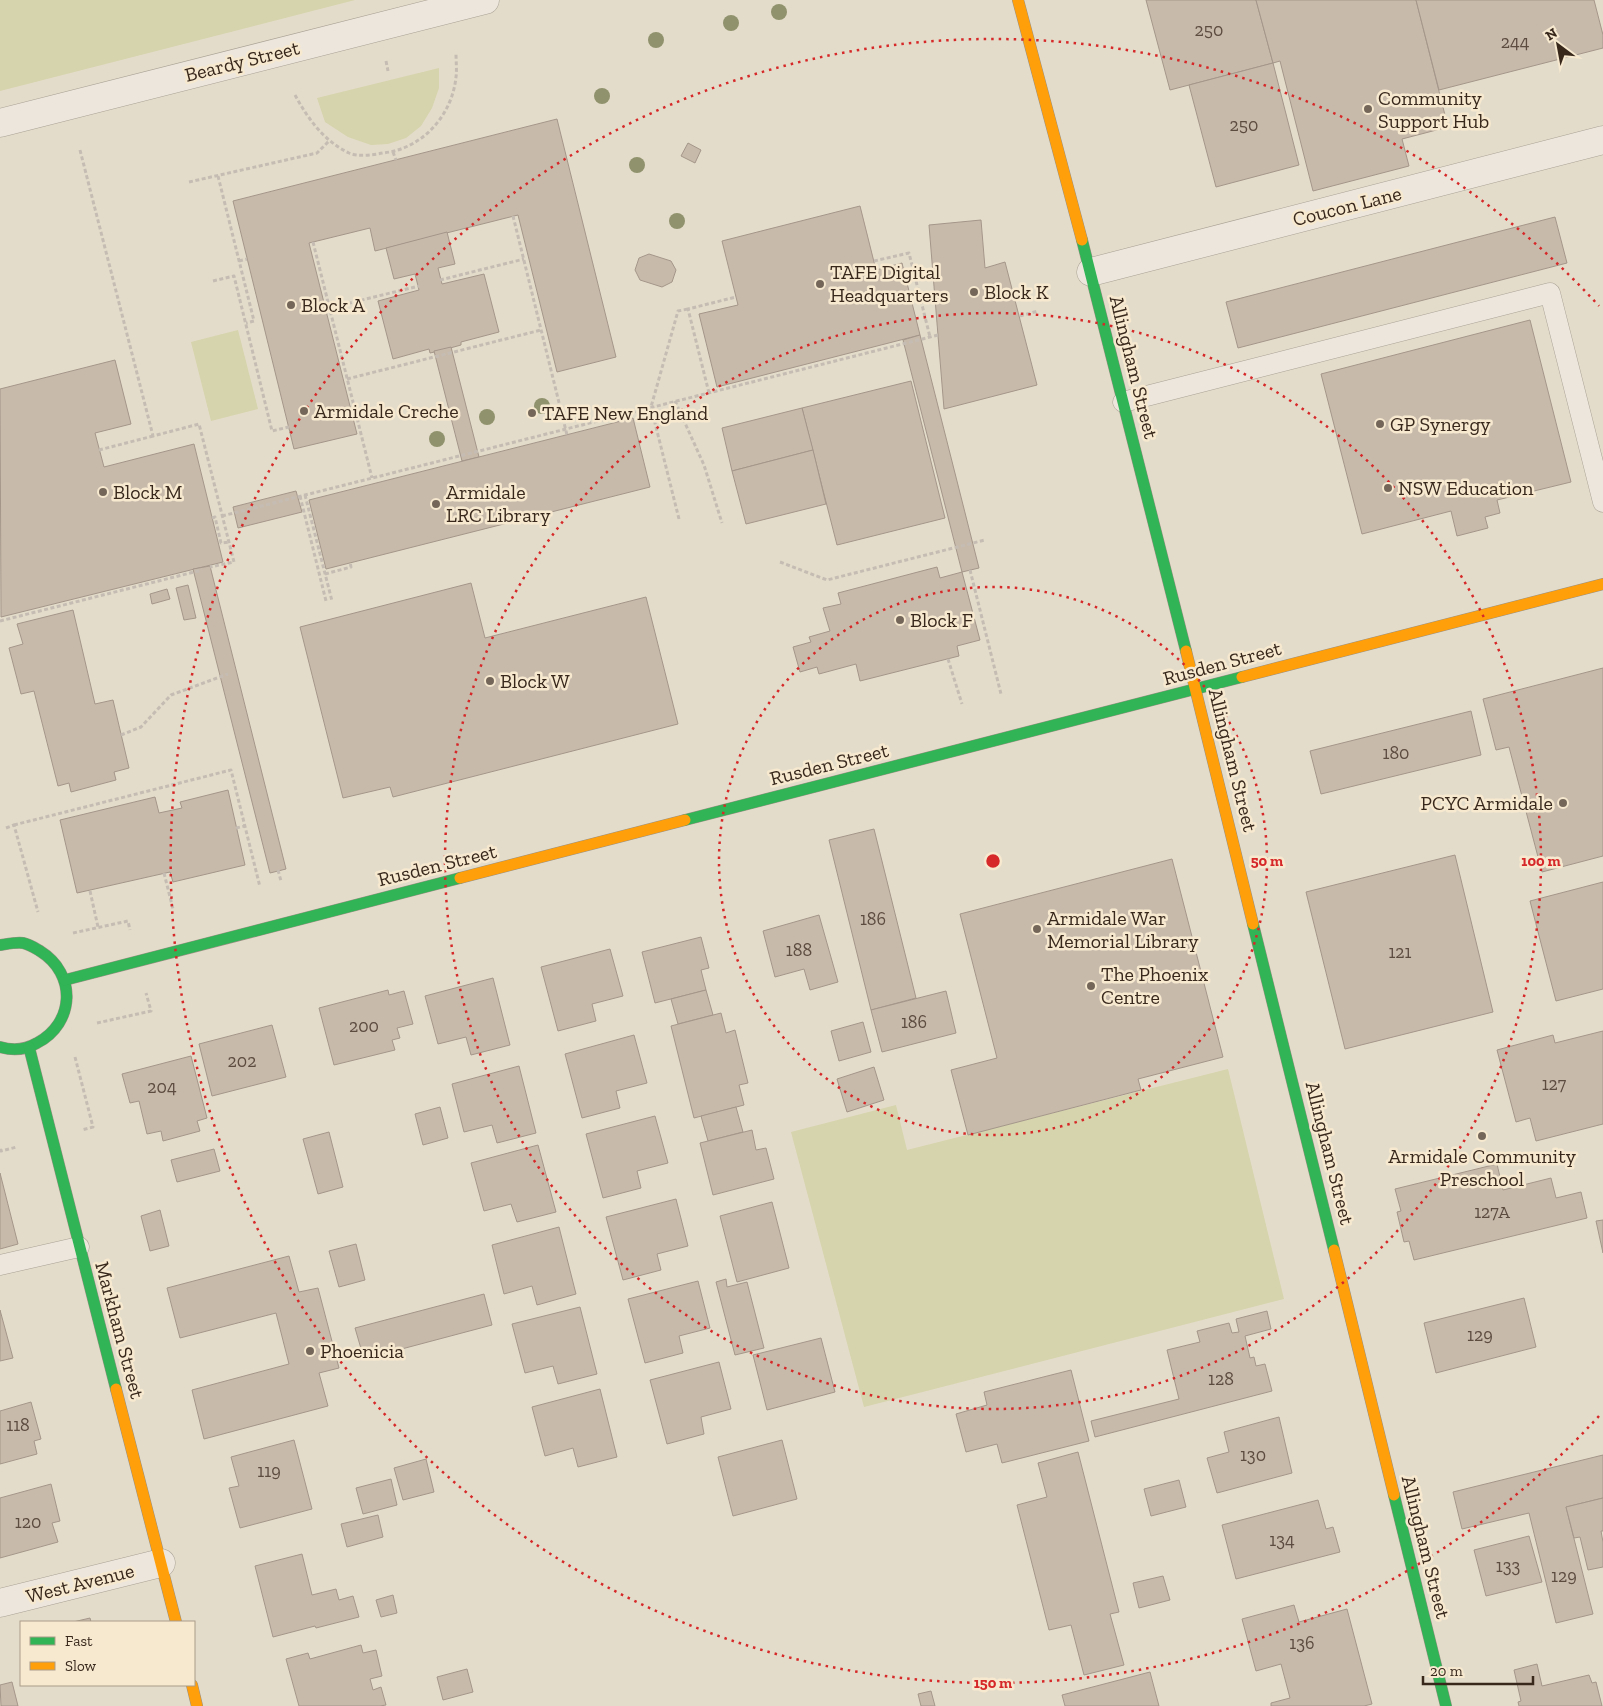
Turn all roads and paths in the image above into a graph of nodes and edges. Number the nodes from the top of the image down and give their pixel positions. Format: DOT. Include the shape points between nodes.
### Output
graph roads {
  1 [pos="485,0"];
  2 [pos="1018,0"];
  3 [pos="456,54"];
  4 [pos="386,61"];
  5 [pos="388,72"];
  6 [pos="295,95"];
  7 [pos="0,123"];
  8 [pos="1603,140"];
  9 [pos="329,141"];
  10 [pos="80,150"];
  11 [pos="393,152"];
  12 [pos="396,160"];
  13 [pos="218,176"];
  14 [pos="189,182"];
  15 [pos="513,216"];
  16 [pos="313,242"];
  17 [pos="247,259"];
  18 [pos="524,260"];
  19 [pos="239,261"];
  20 [pos="874,262"];
  21 [pos="1091,272"];
  22 [pos="440,280"];
  23 [pos="213,281"];
  24 [pos="418,286"];
  25 [pos="736,297"];
  26 [pos="329,308"];
  27 [pos="688,309"];
  28 [pos="1038,311"];
  29 [pos="1020,316"];
  30 [pos="246,323"];
  31 [pos="541,330"];
  32 [pos="938,335"];
  33 [pos="930,337"];
  34 [pos="555,366"];
  35 [pos="551,368"];
  36 [pos="347,378"];
  37 [pos="709,393"];
  38 [pos="676,401"];
  39 [pos="1124,402"];
  40 [pos="651,408"];
  41 [pos="289,427"];
  42 [pos="566,429"];
  43 [pos="567,435"];
  44 [pos="153,436"];
  45 [pos="100,450"];
  46 [pos="372,478"];
  47 [pos="305,495"];
  48 [pos="300,496"];
  49 [pos="1603,502"];
  50 [pos="222,516"];
  51 [pos="212,518"];
  52 [pos="679,519"];
  53 [pos="722,523"];
  54 [pos="985,540"];
  55 [pos="229,542"];
  56 [pos="350,562"];
  57 [pos="780,562"];
  58 [pos="210,567"];
  59 [pos="202,570"];
  60 [pos="970,570"];
  61 [pos="325,574"];
  62 [pos="1603,584"];
  63 [pos="332,600"];
  64 [pos="326,601"];
  65 [pos="0,621"];
  66 [pos="948,658"];
  67 [pos="228,674"];
  68 [pos="1196,689"];
  69 [pos="1001,694"];
  70 [pos="962,704"];
  71 [pos="121,735"];
  72 [pos="14,825"];
  73 [pos="245,826"];
  74 [pos="6,828"];
  75 [pos="236,828"];
  76 [pos="278,870"];
  77 [pos="164,873"];
  78 [pos="281,881"];
  79 [pos="260,886"];
  80 [pos="90,891"];
  81 [pos="172,909"];
  82 [pos="40,919"];
  83 [pos="98,927"];
  84 [pos="130,931"];
  85 [pos="67,934"];
  86 [pos="0,944"];
  87 [pos="65,980"];
  88 [pos="146,992"];
  89 [pos="94,1023"];
  90 [pos="0,1047"];
  91 [pos="29,1047"];
  92 [pos="75,1054"];
  93 [pos="82,1130"];
  94 [pos="17,1147"];
  95 [pos="0,1149"];
  96 [pos="79,1247"];
  97 [pos="0,1265"];
  98 [pos="161,1563"];
  99 [pos="0,1603"];
  100 [pos="176,1621"];
  101 [pos="192,1686"];
  102 [pos="197,1706"];
  103 [pos="1446,1706"];
  1 -- 7 [label="street, Beardy Street"];
  2 -- 21 [label="street, Allingham Street"];
  3 -- 11 [label="path" via="456,77 451,99 442,116 427,134 411,146"];
  4 -- 5 [label="path"];
  6 -- 9 [label="path" via="305,113"];
  8 -- 21 [label="street, Coucon Lane"];
  9 -- 11 [label="path" via="351,154"];
  9 -- 13 [label="path" via="317,153"];
  10 -- 44 [label="path"];
  11 -- 12 [label="path"];
  13 -- 14 [label="path"];
  13 -- 19 [label="path"];
  15 -- 18 [label="path"];
  16 -- 26 [label="path"];
  17 -- 19 [label="path"];
  18 -- 22 [label="path"];
  18 -- 31 [label="path"];
  19 -- 30 [label="path" via="254,321"];
  20 -- 33 [label="path" via="909,253"];
  21 -- 39 [label="street, Allingham Street"];
  23 -- 30 [label="path" via="234,276"];
  24 -- 26 [label="path"];
  25 -- 27 [label="path"];
  26 -- 36 [label="path"];
  27 -- 37 [label="path"];
  27 -- 40 [label="path" via="678,312"];
  28 -- 29 [label="path"];
  30 -- 41 [label="path" via="272,431"];
  31 -- 35 [label="path"];
  31 -- 36 [label="path"];
  32 -- 33 [label="path"];
  33 -- 37 [label="path"];
  34 -- 35 [label="path"];
  35 -- 42 [label="path"];
  36 -- 46 [label="path"];
  37 -- 38 [label="path"];
  38 -- 40 [label="path"];
  38 -- 53 [label="path" via="704,465"];
  39 -- 49 [label="lane" via="1550,293"];
  39 -- 68 [label="street, Allingham Street"];
  40 -- 42 [label="path"];
  40 -- 52 [label="path"];
  42 -- 43 [label="path"];
  42 -- 46 [label="path"];
  44 -- 45 [label="path"];
  44 -- 50 [label="path" via="199,424"];
  46 -- 47 [label="path"];
  47 -- 48 [label="path"];
  47 -- 61 [label="path"];
  48 -- 50 [label="path"];
  48 -- 64 [label="path"];
  50 -- 55 [label="path"];
  51 -- 55 [label="path" via="215,517 221,543"];
  54 -- 57 [label="path" via="827,580"];
  55 -- 58 [label="path" via="234,562"];
  56 -- 61 [label="path" via="351,567"];
  59 -- 65 [label="path"];
  60 -- 69 [label="path"];
  61 -- 63 [label="path"];
  62 -- 68 [label="street, Rusden Street"];
  66 -- 70 [label="path"];
  67 -- 71 [label="path" via="171,695 141,728"];
  68 -- 87 [label="street, Rusden Street"];
  68 -- 103 [label="street, Allingham Street"];
  72 -- 73 [label="path" via="231,770"];
  72 -- 74 [label="path"];
  72 -- 82 [label="path"];
  73 -- 75 [label="path"];
  73 -- 79 [label="path"];
  76 -- 78 [label="path"];
  77 -- 81 [label="path"];
  80 -- 83 [label="path"];
  83 -- 84 [label="path" via="128,921"];
  83 -- 85 [label="path"];
  86 -- 87 [label="street" via="25,943 48,954"];
  87 -- 91 [label="street" via="66,1002 62,1020 51,1035"];
  88 -- 89 [label="path" via="151,1011"];
  90 -- 91 [label="street" via="11,1050"];
  91 -- 96 [label="street, Markham Street"];
  92 -- 93 [label="path" via="93,1127"];
  94 -- 95 [label="path"];
  96 -- 97 [label="lane"];
  96 -- 98 [label="street, Markham Street"];
  98 -- 99 [label="street, West Avenue"];
  98 -- 100 [label="street, Markham Street"];
  101 -- 102 [label="street"];
}
